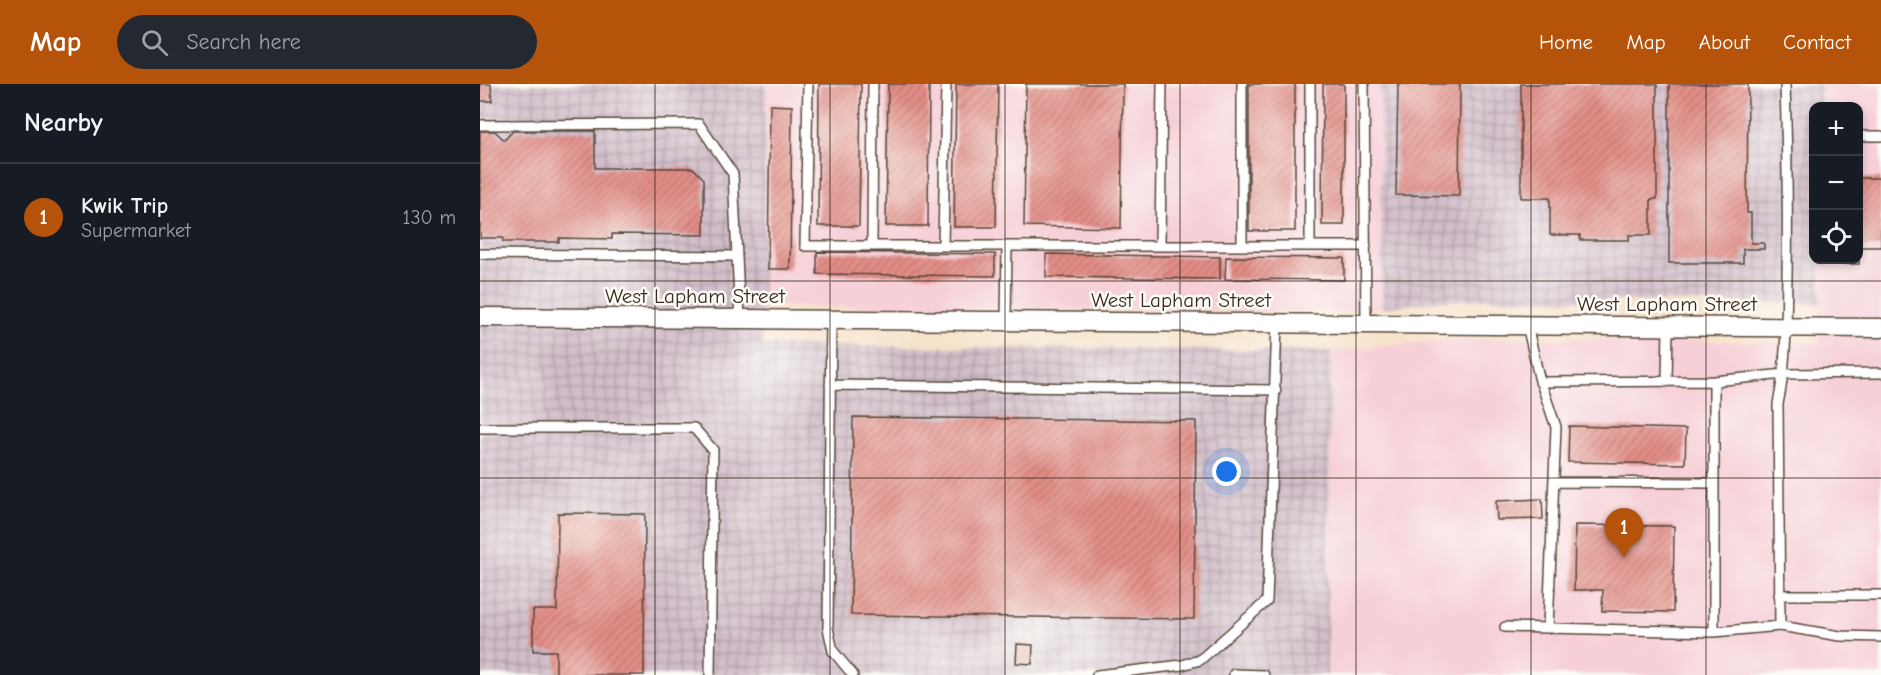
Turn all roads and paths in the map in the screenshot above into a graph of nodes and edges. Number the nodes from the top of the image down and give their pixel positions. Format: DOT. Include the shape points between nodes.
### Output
graph roads {
  1 [pos="808,84"];
  2 [pos="873,84"];
  3 [pos="946,84"];
  4 [pos="1162,84"];
  5 [pos="1242,84"];
  6 [pos="1310,84"];
  7 [pos="1364,84"];
  8 [pos="1785,84"];
  9 [pos="480,125"];
  10 [pos="1863,136"];
  11 [pos="1881,136"];
  12 [pos="872,246"];
  13 [pos="943,246"];
  14 [pos="1006,246"];
  15 [pos="1161,246"];
  16 [pos="1242,246"];
  17 [pos="1310,246"];
  18 [pos="1366,246"];
  19 [pos="480,254"];
  20 [pos="737,256"];
  21 [pos="480,317"];
  22 [pos="740,319"];
  23 [pos="831,320"];
  24 [pos="1005,321"];
  25 [pos="1277,323"];
  26 [pos="1366,324"];
  27 [pos="1527,325"];
  28 [pos="1668,327"];
  29 [pos="1786,327"];
  30 [pos="1881,328"];
  31 [pos="1881,373"];
  32 [pos="1785,374"];
  33 [pos="1714,381"];
  34 [pos="1540,382"];
  35 [pos="1667,382"];
  36 [pos="830,385"];
  37 [pos="1276,390"];
  38 [pos="480,428"];
  39 [pos="1554,482"];
  40 [pos="1714,483"];
  41 [pos="1779,595"];
  42 [pos="1881,595"];
  43 [pos="1780,626"];
  44 [pos="1505,627"];
  45 [pos="1548,628"];
  46 [pos="1714,632"];
  47 [pos="1881,637"];
  48 [pos="1234,674"];
  49 [pos="710,675"];
  50 [pos="853,675"];
  51 [pos="1097,675"];
  52 [pos="1264,675"];
  1 -- 12 [label="lane" via="805,246"];
  2 -- 12 [label="lane"];
  3 -- 13 [label="lane"];
  4 -- 15 [label="lane"];
  5 -- 16 [label="lane"];
  6 -- 17 [label="lane"];
  7 -- 18 [label="lane"];
  8 -- 29 [label="lane"];
  9 -- 20 [label="lane" via="699,124 733,174"];
  10 -- 11 [label="lane"];
  12 -- 13 [label="lane"];
  13 -- 14 [label="lane"];
  14 -- 15 [label="lane"];
  14 -- 24 [label="lane"];
  15 -- 16 [label="lane"];
  16 -- 17 [label="lane"];
  17 -- 18 [label="lane"];
  18 -- 26 [label="lane"];
  19 -- 20 [label="lane"];
  20 -- 22 [label="lane"];
  21 -- 22 [label="street, West Lapham Street"];
  22 -- 23 [label="street, West Lapham Street"];
  23 -- 24 [label="street, West Lapham Street"];
  23 -- 36 [label="lane"];
  24 -- 25 [label="street, West Lapham Street"];
  25 -- 26 [label="street, West Lapham Street"];
  25 -- 37 [label="lane"];
  26 -- 27 [label="street, West Lapham Street"];
  27 -- 28 [label="street, West Lapham Street"];
  27 -- 34 [label="lane"];
  28 -- 29 [label="street, West Lapham Street"];
  28 -- 35 [label="lane"];
  29 -- 30 [label="street, West Lapham Street"];
  29 -- 32 [label="lane"];
  31 -- 32 [label="lane"];
  32 -- 33 [label="lane"];
  32 -- 41 [label="lane" via="1778,404"];
  33 -- 35 [label="lane"];
  33 -- 40 [label="lane"];
  34 -- 35 [label="lane"];
  34 -- 39 [label="lane" via="1556,427"];
  36 -- 37 [label="lane"];
  36 -- 50 [label="lane" via="828,628 832,651"];
  37 -- 51 [label="lane" via="1267,602 1200,660"];
  38 -- 49 [label="lane" via="694,428 712,450"];
  39 -- 40 [label="lane"];
  39 -- 45 [label="lane"];
  40 -- 46 [label="lane"];
  41 -- 42 [label="lane"];
  41 -- 43 [label="lane"];
  43 -- 46 [label="lane"];
  43 -- 47 [label="lane" via="1840,636"];
  44 -- 45 [label="lane"];
  45 -- 46 [label="lane"];
  48 -- 52 [label="lane"];
}
